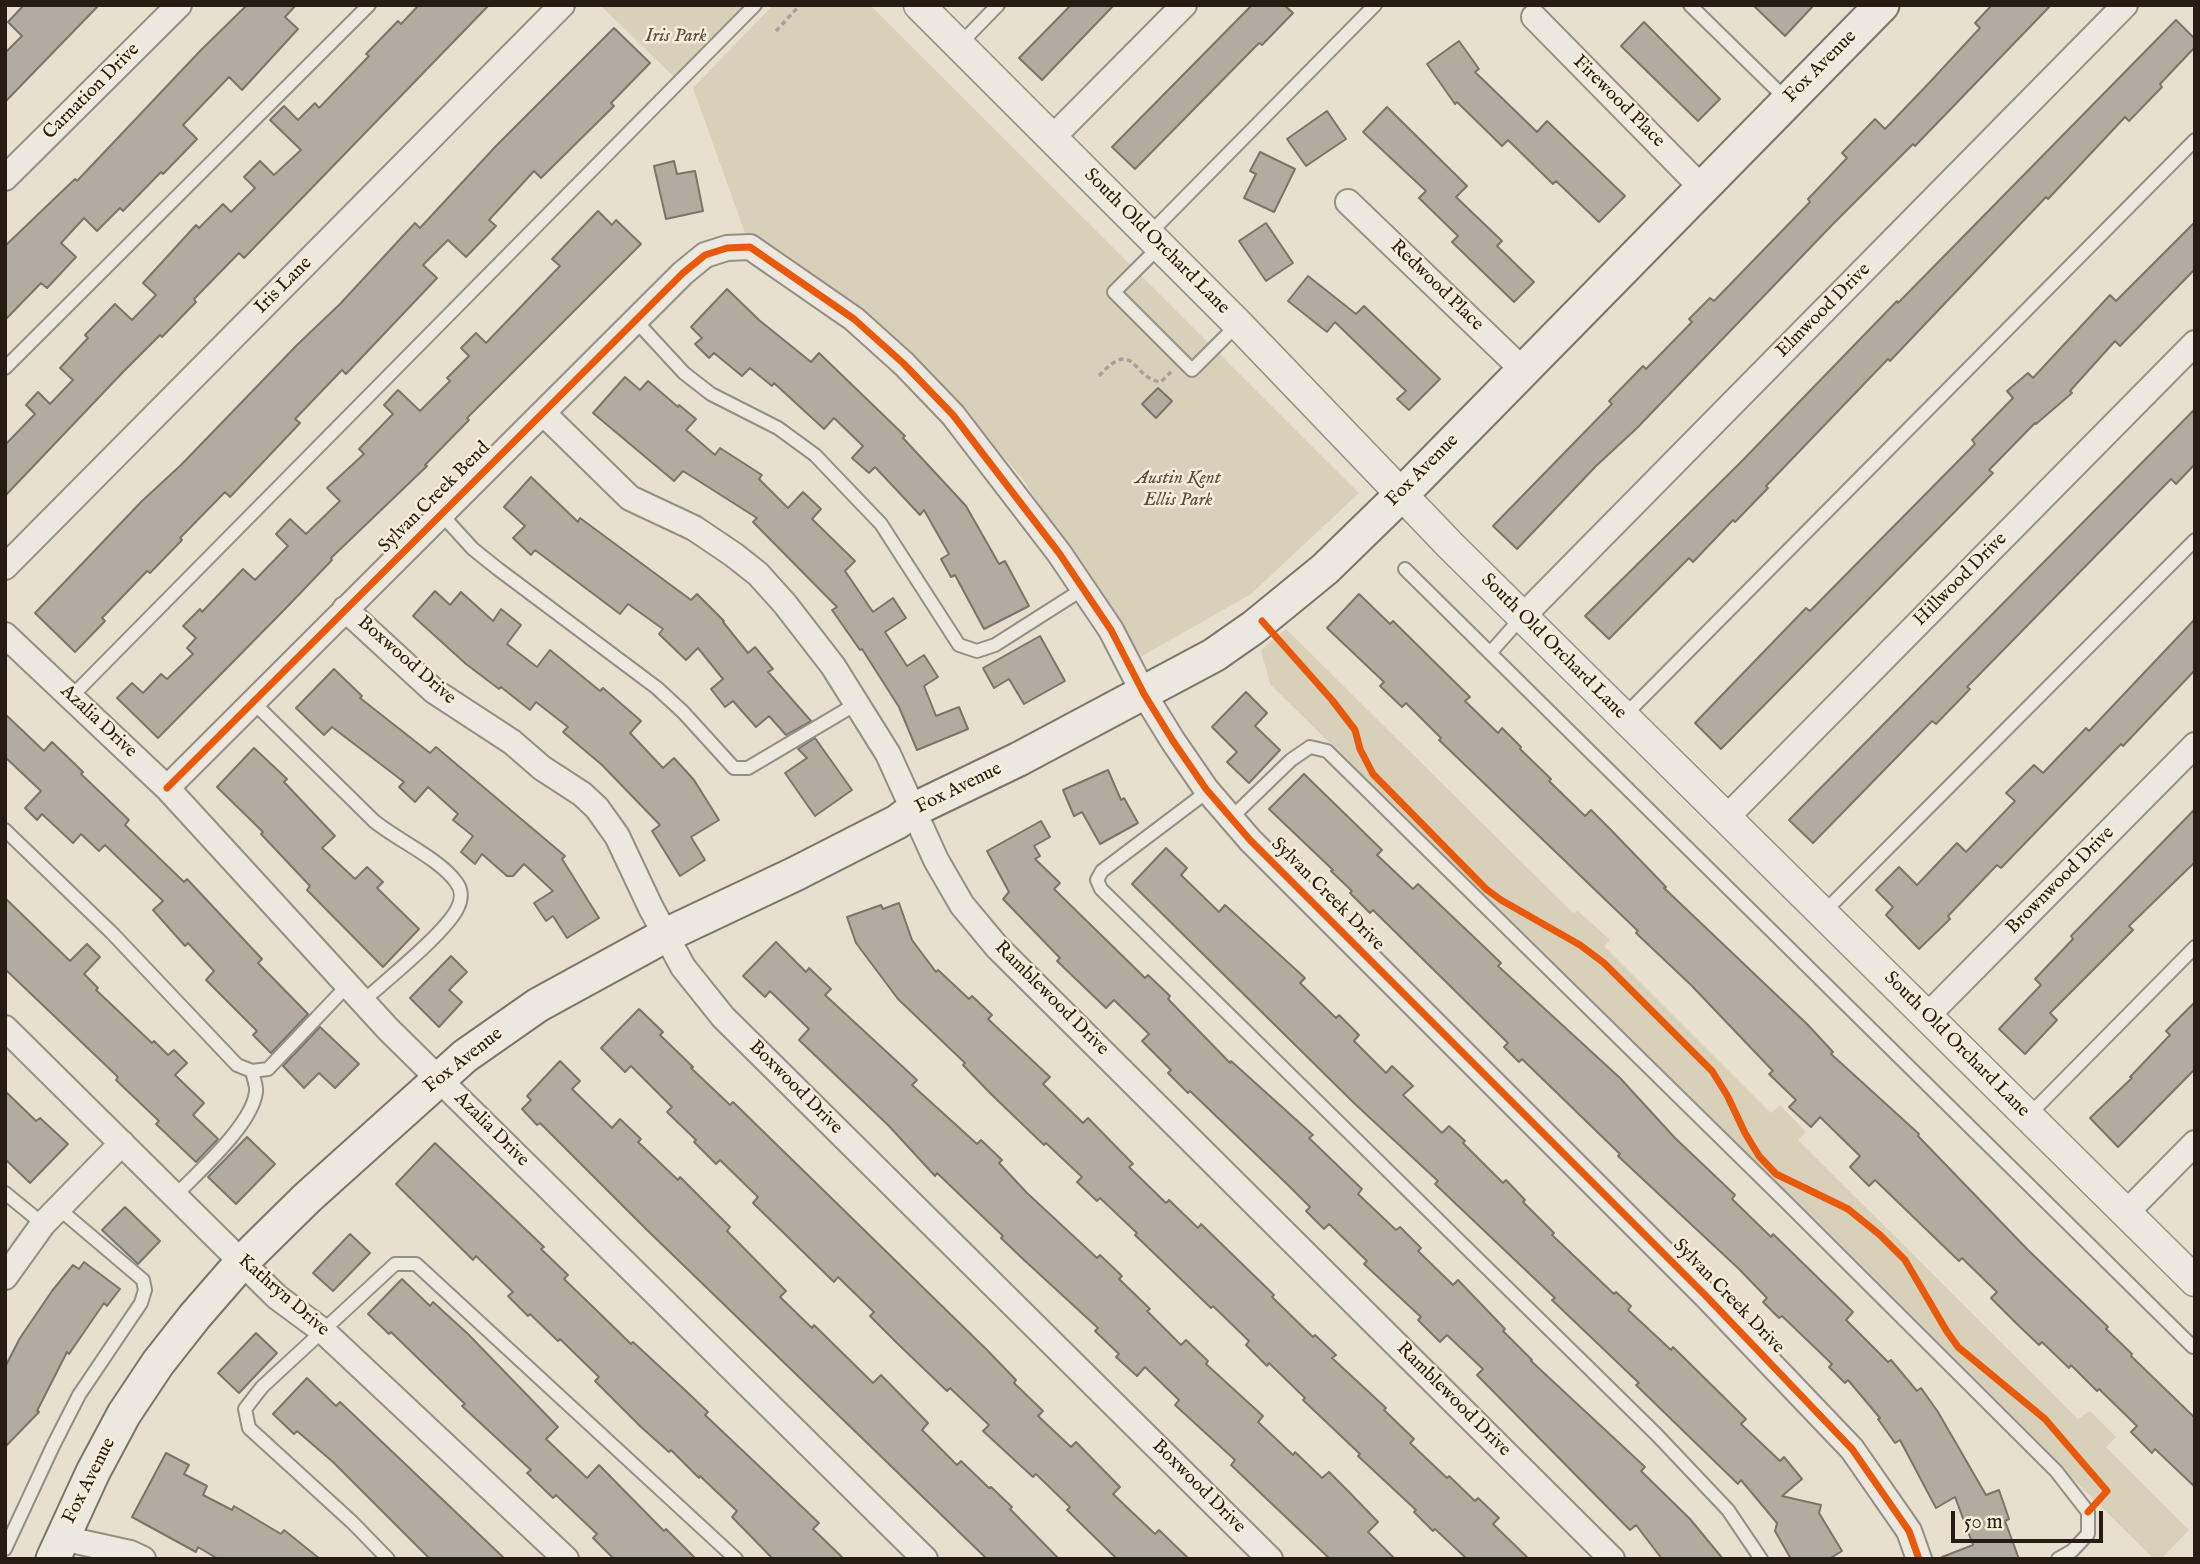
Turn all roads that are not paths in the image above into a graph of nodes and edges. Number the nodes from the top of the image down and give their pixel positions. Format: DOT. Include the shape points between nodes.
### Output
graph roads {
  1 [pos="178,5"];
  2 [pos="369,5"];
  3 [pos="562,5"];
  4 [pos="755,5"];
  5 [pos="919,5"];
  6 [pos="998,5"];
  7 [pos="1184,5"];
  8 [pos="1376,5"];
  9 [pos="1690,5"];
  10 [pos="1882,5"];
  11 [pos="2125,5"];
  12 [pos="1534,17"];
  13 [pos="959,46"];
  14 [pos="1788,101"];
  15 [pos="1051,139"];
  16 [pos="2195,140"];
  17 [pos="5,178"];
  18 [pos="1702,188"];
  19 [pos="1348,202"];
  20 [pos="1154,241"];
  21 [pos="736,248"];
  22 [pos="636,321"];
  23 [pos="1238,324"];
  24 [pos="2195,343"];
  25 [pos="5,368"];
  26 [pos="1523,370"];
  27 [pos="543,413"];
  28 [pos="1402,494"];
  29 [pos="441,514"];
  30 [pos="2195,540"];
  31 [pos="5,567"];
  32 [pos="1405,569"];
  33 [pos="1083,589"];
  34 [pos="345,609"];
  35 [pos="1523,616"];
  36 [pos="5,635"];
  37 [pos="1490,653"];
  38 [pos="1144,694"];
  39 [pos="71,697"];
  40 [pos="253,702"];
  41 [pos="856,704"];
  42 [pos="1624,716"];
  43 [pos="2195,745"];
  44 [pos="167,788"];
  45 [pos="1208,791"];
  46 [pos="913,810"];
  47 [pos="1231,818"];
  48 [pos="1726,818"];
  49 [pos="5,830"];
  50 [pos="1822,913"];
  51 [pos="666,935"];
  52 [pos="2195,947"];
  53 [pos="355,994"];
  54 [pos="1927,1016"];
  55 [pos="5,1028"];
  56 [pos="252,1071"];
  57 [pos="439,1078"];
  58 [pos="2028,1116"];
  59 [pos="122,1143"];
  60 [pos="2195,1143"];
  61 [pos="5,1193"];
  62 [pos="174,1196"];
  63 [pos="2126,1213"];
  64 [pos="51,1216"];
  65 [pos="242,1262"];
  66 [pos="5,1277"];
  67 [pos="2195,1281"];
  68 [pos="323,1331"];
  69 [pos="2194,1347"];
  70 [pos="57,1548"];
  71 [pos="5,1549"];
  72 [pos="143,1559"];
  73 [pos="388,1559"];
  74 [pos="566,1559"];
  75 [pos="736,1559"];
  76 [pos="925,1559"];
  77 [pos="1270,1559"];
  78 [pos="1612,1559"];
  79 [pos="1761,1559"];
  80 [pos="1919,1559"];
  81 [pos="2058,1559"];
  1 -- 17 [label="street, Carnation Drive"];
  2 -- 25 [label="lane"];
  3 -- 31 [label="street, Iris Lane"];
  4 -- 39 [label="lane"];
  5 -- 13 [label="street, South Old Orchard Lane"];
  6 -- 13 [label="lane"];
  7 -- 15 [label="street"];
  8 -- 20 [label="lane"];
  9 -- 14 [label="lane"];
  10 -- 14 [label="main road, Fox Avenue"];
  11 -- 35 [label="street, Elmwood Drive"];
  12 -- 18 [label="street, Firewood Place"];
  13 -- 15 [label="street, South Old Orchard Lane"];
  14 -- 18 [label="main road, Fox Avenue"];
  15 -- 20 [label="street, South Old Orchard Lane"];
  16 -- 42 [label="lane"];
  18 -- 26 [label="main road, Fox Avenue"];
  19 -- 26 [label="street, Redwood Place"];
  20 -- 23 [label="street, South Old Orchard Lane"];
  20 -- 23 [label="lane" via="1114,292 1192,370"];
  21 -- 22 [label="street, Sylvan Creek Bend" via="705,255"];
  21 -- 33 [label="street, Sylvan Creek Drive" via="750,247 854,319 904,364 953,415"];
  22 -- 27 [label="street, Sylvan Creek Bend"];
  22 -- 33 [label="lane" via="684,373 711,394 778,428 815,456 881,524 959,645 977,650 995,645"];
  23 -- 28 [label="street, South Old Orchard Lane"];
  24 -- 48 [label="street, Hillwood Drive"];
  26 -- 28 [label="main road, Fox Avenue"];
  27 -- 29 [label="street, Sylvan Creek Bend"];
  27 -- 41 [label="street, Ramblewood Drive" via="630,498 694,528 758,574 833,666"];
  28 -- 35 [label="street, South Old Orchard Lane"];
  28 -- 38 [label="main road, Fox Avenue" via="1325,569 1254,627"];
  29 -- 34 [label="street, Sylvan Creek Bend"];
  29 -- 41 [label="lane" via="473,549 657,688 734,768 748,768"];
  30 -- 50 [label="lane"];
  32 -- 37 [label="lane"];
  33 -- 38 [label="street, Sylvan Creek Drive"];
  34 -- 40 [label="street, Sylvan Creek Bend"];
  34 -- 51 [label="street, Boxwood Drive" via="434,691 512,742 597,808 617,836"];
  35 -- 37 [label="lane"];
  35 -- 42 [label="street, South Old Orchard Lane"];
  36 -- 39 [label="street, Azalia Drive"];
  37 -- 69 [label="lane"];
  38 -- 45 [label="street, Sylvan Creek Drive"];
  38 -- 46 [label="main road, Fox Avenue"];
  39 -- 44 [label="street, Azalia Drive"];
  40 -- 44 [label="street, Sylvan Creek Bend"];
  40 -- 53 [label="lane" via="373,821 443,867 461,893 447,924"];
  41 -- 46 [label="street, Ramblewood Drive" via="888,754"];
  42 -- 48 [label="street, South Old Orchard Lane"];
  43 -- 54 [label="street, Brownwood Drive"];
  44 -- 53 [label="street, Azalia Drive"];
  45 -- 47 [label="street, Sylvan Creek Drive"];
  45 -- 79 [label="lane" via="1102,871 1097,880 1101,890 1657,1435 1728,1510"];
  46 -- 51 [label="main road, Fox Avenue" via="818,863"];
  46 -- 78 [label="street, Ramblewood Drive" via="962,905 997,947"];
  47 -- 80 [label="street, Sylvan Creek Drive" via="1852,1449 1909,1531"];
  47 -- 81 [label="lane" via="1291,760 1310,747 1327,751 2056,1471 2088,1512 2088,1534"];
  48 -- 50 [label="street, South Old Orchard Lane"];
  49 -- 56 [label="lane" via="112,933 237,1065"];
  50 -- 54 [label="street, South Old Orchard Lane"];
  51 -- 57 [label="main road, Fox Avenue" via="538,1005"];
  51 -- 77 [label="street, Boxwood Drive" via="683,967 723,1017"];
  52 -- 58 [label="lane"];
  53 -- 56 [label="lane" via="268,1069"];
  53 -- 57 [label="street, Azalia Drive"];
  54 -- 58 [label="street, South Old Orchard Lane"];
  55 -- 59 [label="street, Kathryn Drive"];
  56 -- 62 [label="lane" via="257,1091 248,1114"];
  57 -- 65 [label="main road, Fox Avenue"];
  57 -- 76 [label="street, Azalia Drive"];
  58 -- 63 [label="street, South Old Orchard Lane"];
  59 -- 62 [label="street, Kathryn Drive"];
  59 -- 64 [label="street"];
  60 -- 63 [label="street"];
  61 -- 64 [label="lane"];
  62 -- 65 [label="street, Kathryn Drive"];
  63 -- 67 [label="street, South Old Orchard Lane"];
  64 -- 66 [label="street"];
  64 -- 71 [label="lane" via="143,1280 145,1290 141,1303 79,1395"];
  65 -- 68 [label="street, Kathryn Drive" via="277,1297"];
  65 -- 70 [label="main road, Fox Avenue" via="144,1383 93,1472"];
  68 -- 73 [label="lane" via="262,1387 245,1409 248,1428"];
  68 -- 74 [label="street, Kathryn Drive"];
  68 -- 75 [label="lane" via="395,1264 416,1264"];
  70 -- 72 [label="street" via="130,1553"];
}
